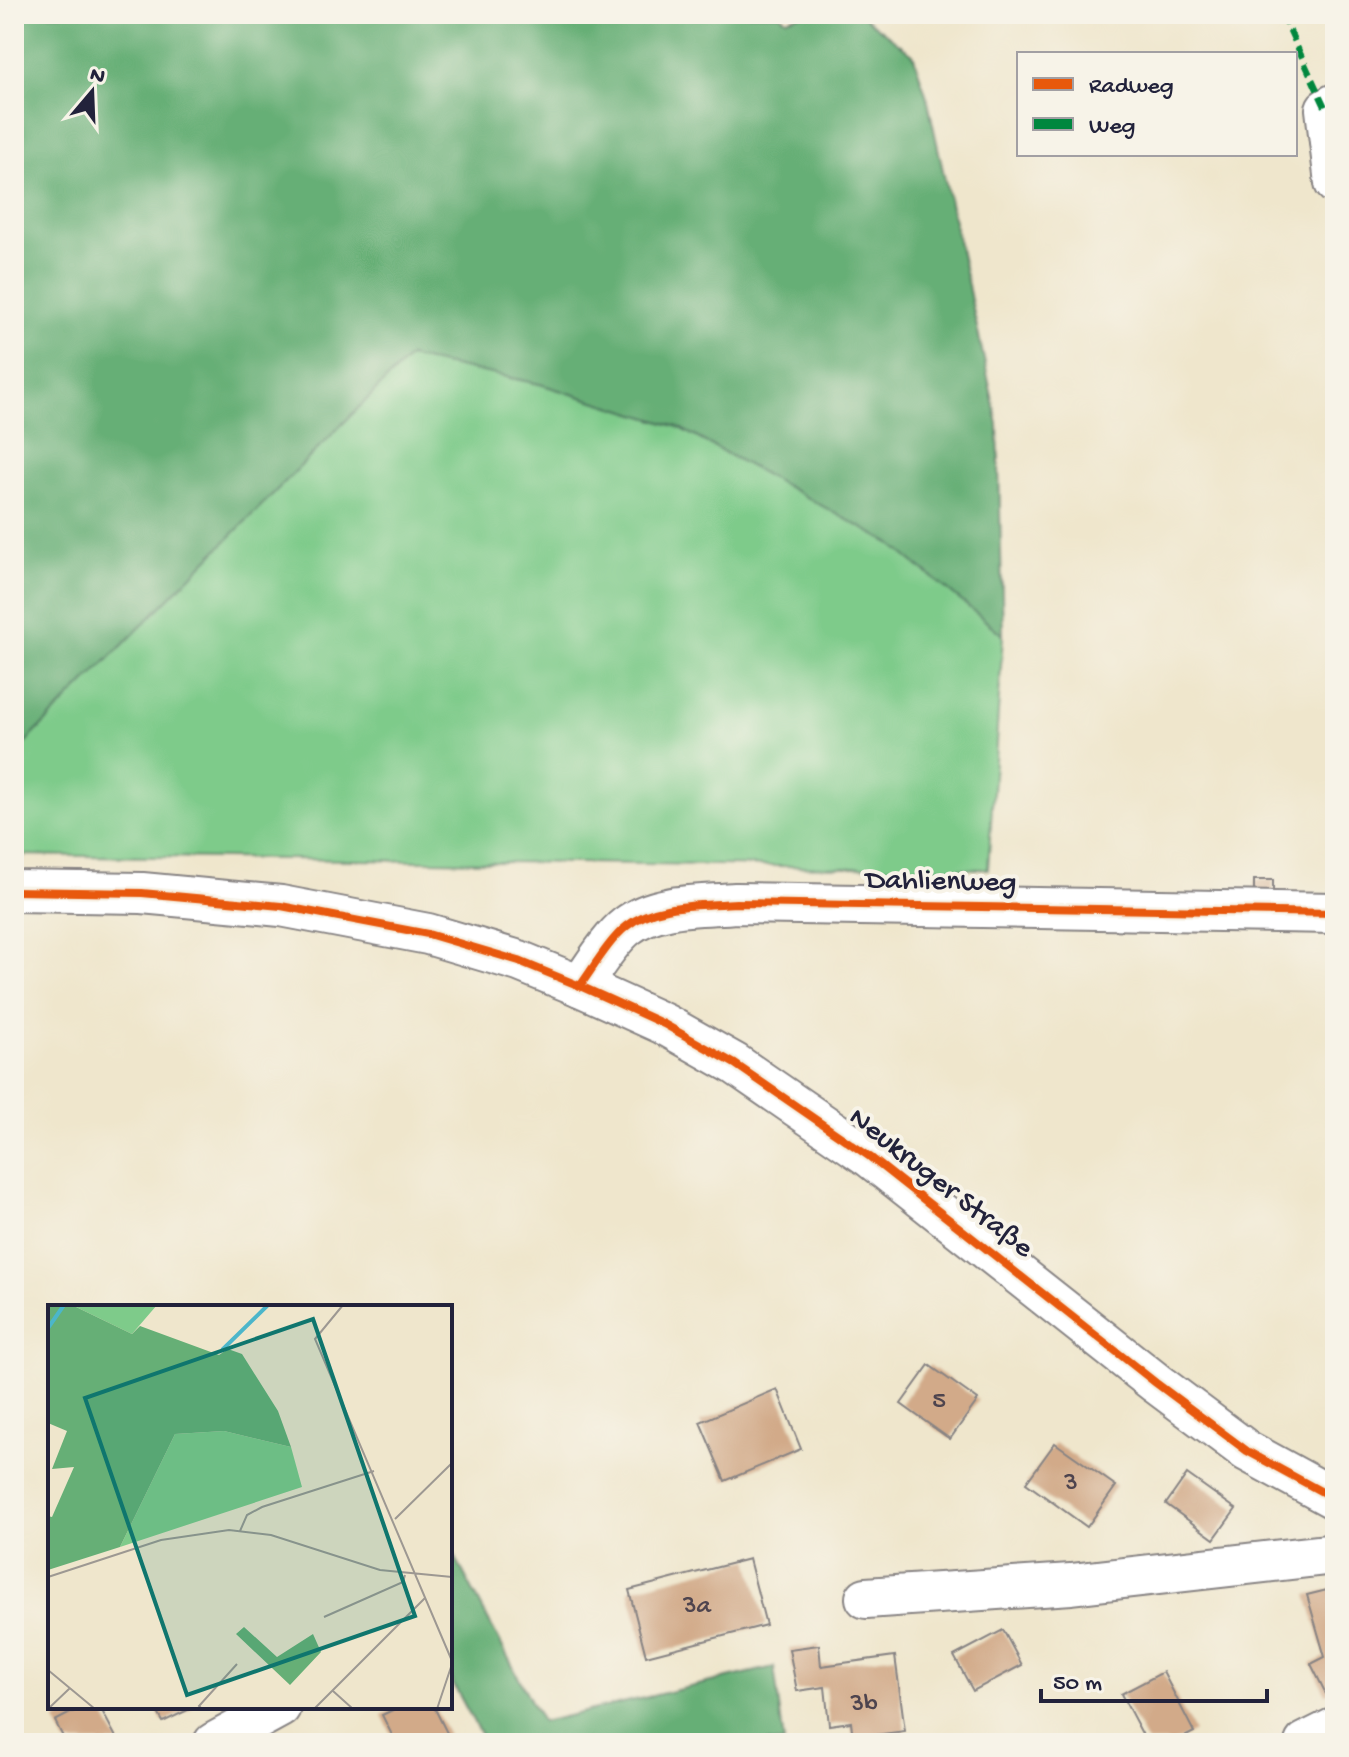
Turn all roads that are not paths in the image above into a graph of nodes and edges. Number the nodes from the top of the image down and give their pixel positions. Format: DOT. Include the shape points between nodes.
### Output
graph roads {
  1 [pos="1335,104"];
  2 [pos="1335,183"];
  3 [pos="14,891"];
  4 [pos="1335,913"];
  5 [pos="580,986"];
  6 [pos="1335,1499"];
  7 [pos="1335,1554"];
  8 [pos="866,1598"];
  9 [pos="276,1709"];
  10 [pos="1335,1728"];
  11 [pos="214,1743"];
  12 [pos="1305,1743"];
  1 -- 2 [label="street" via="1326,109"];
  3 -- 5 [label="street, Neukruger Straße" via="142,893 281,906 428,934"];
  4 -- 5 [label="street, Dahlienweg" via="736,903 642,916 624,927"];
  5 -- 6 [label="street, Neukruger Straße" via="735,1064 870,1157 1236,1443"];
  7 -- 8 [label="street" via="1071,1584"];
  9 -- 11 [label="street"];
  10 -- 12 [label="street"];
}
